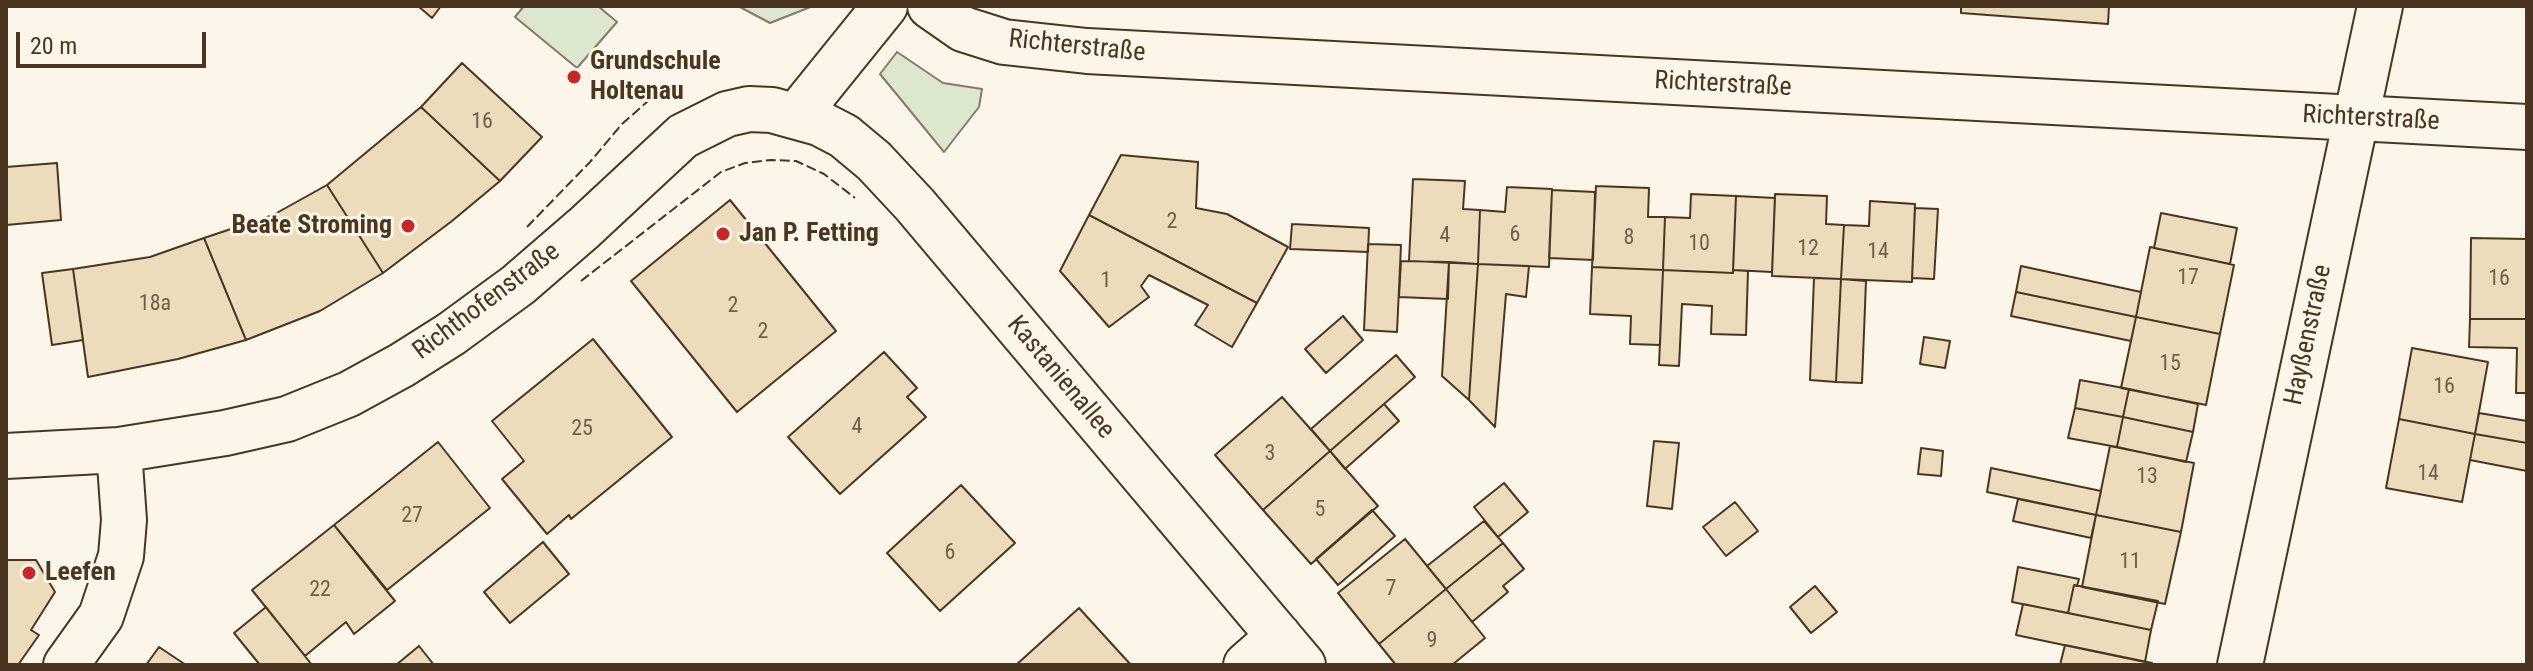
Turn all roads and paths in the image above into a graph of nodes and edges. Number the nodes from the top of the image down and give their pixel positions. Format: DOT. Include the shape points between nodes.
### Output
graph roads {
  1 [pos="885,6"];
  2 [pos="930,6"];
  3 [pos="2380,6"];
  4 [pos="797,115"];
  5 [pos="2355,118"];
  6 [pos="2527,127"];
  7 [pos="119,450"];
  8 [pos="6,456"];
  9 [pos="1291,650"];
  10 [pos="66,665"];
  11 [pos="1246,665"];
  12 [pos="2240,665"];
  1 -- 4 [label="street"];
  2 -- 5 [label="street, Richterstraße" via="963,29 1004,42 1087,51"];
  3 -- 5 [label="street, Hayßenstraße"];
  4 -- 7 [label="street, Richthofenstraße" via="749,109 683,136 518,285 451,334 349,394 287,419"];
  4 -- 9 [label="street, Kastanienallee" via="844,136 915,205"];
  5 -- 6 [label="street, Richterstraße"];
  5 -- 12 [label="street, Hayßenstraße"];
  7 -- 8 [label="street, Richthofenstraße"];
  7 -- 10 [label="street" via="121,556 101,616"];
  9 -- 11 [label="street"];
}
